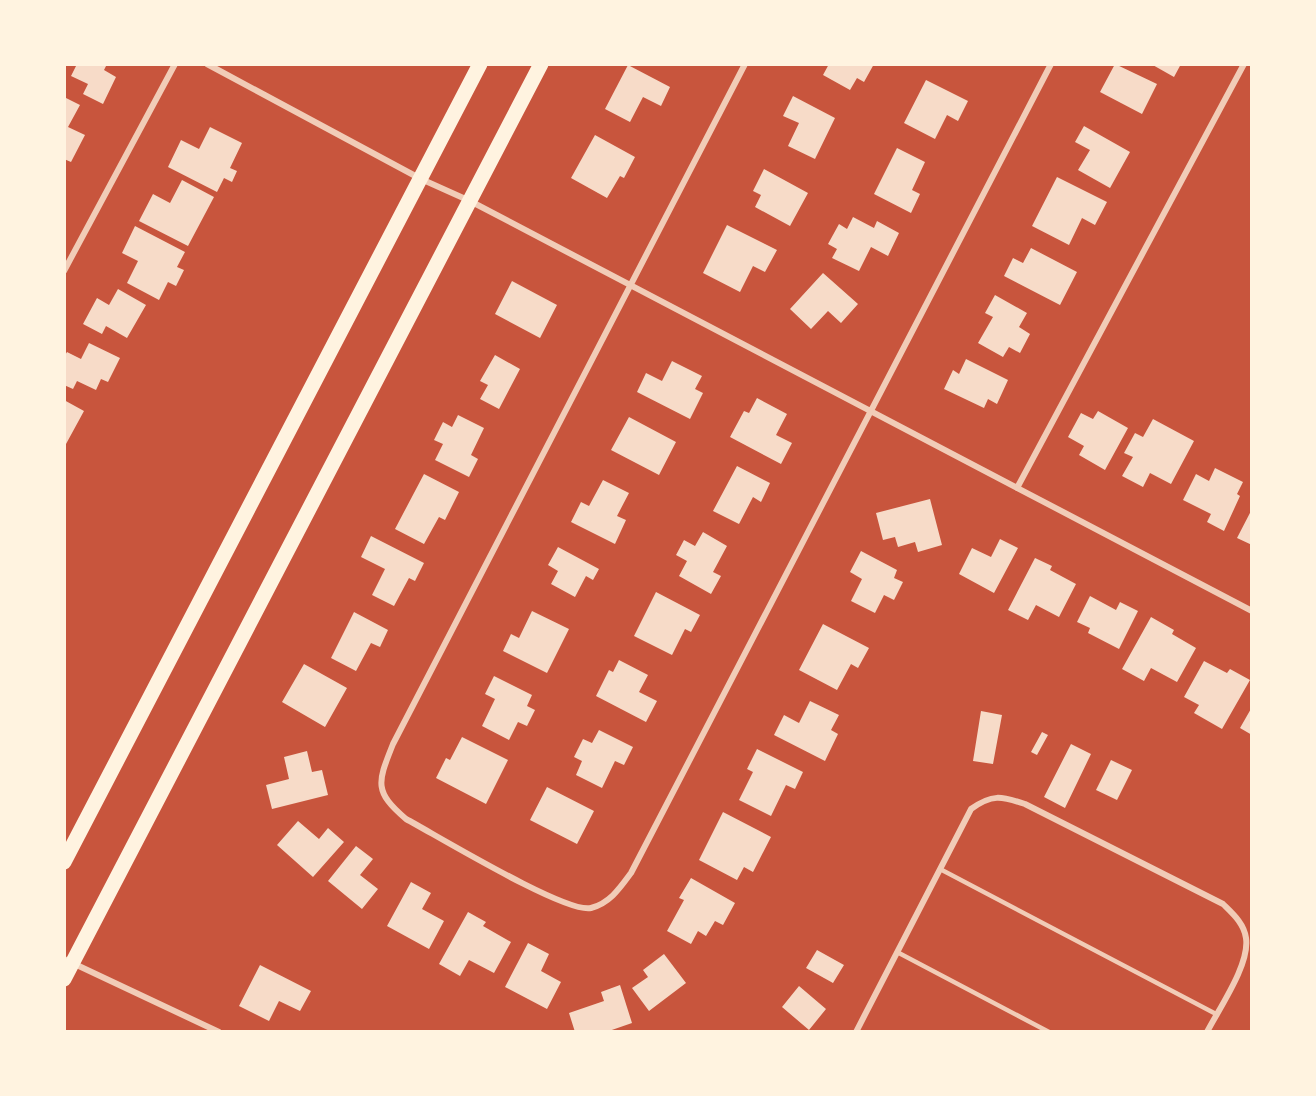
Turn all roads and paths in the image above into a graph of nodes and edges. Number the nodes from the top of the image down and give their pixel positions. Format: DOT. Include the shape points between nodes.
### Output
graph roads {
  1 [pos="175,64"];
  2 [pos="207,64"];
  3 [pos="480,64"];
  4 [pos="541,64"];
  5 [pos="745,64"];
  6 [pos="1051,64"];
  7 [pos="1244,64"];
  8 [pos="421,178"];
  9 [pos="470,201"];
  10 [pos="64,272"];
  11 [pos="629,286"];
  12 [pos="871,412"];
  13 [pos="1017,488"];
  14 [pos="1251,611"];
  15 [pos="64,862"];
  16 [pos="940,869"];
  17 [pos="897,952"];
  18 [pos="69,961"];
  19 [pos="64,979"];
  20 [pos="1216,1014"];
  21 [pos="219,1032"];
  22 [pos="856,1032"];
  23 [pos="1049,1032"];
  24 [pos="1207,1032"];
  1 -- 10 [label="street"];
  2 -- 8 [label="street"];
  3 -- 8 [label="main road"];
  4 -- 9 [label="main road"];
  5 -- 11 [label="street"];
  6 -- 12 [label="street"];
  7 -- 13 [label="street"];
  8 -- 9 [label="street"];
  8 -- 15 [label="main road"];
  9 -- 11 [label="street"];
  9 -- 18 [label="main road"];
  11 -- 12 [label="street"];
  11 -- 12 [label="street" via="393,744 380,777 385,801 406,819 560,902 589,909 613,897 631,873"];
  12 -- 13 [label="street"];
  13 -- 14 [label="street"];
  16 -- 17 [label="street"];
  16 -- 20 [label="lane"];
  16 -- 20 [label="street" via="971,809 986,798 1004,797 1223,904 1240,921 1246,937 1245,959"];
  17 -- 22 [label="street"];
  17 -- 23 [label="lane"];
  18 -- 19 [label="main road"];
  18 -- 21 [label="street"];
  20 -- 24 [label="street"];
}
